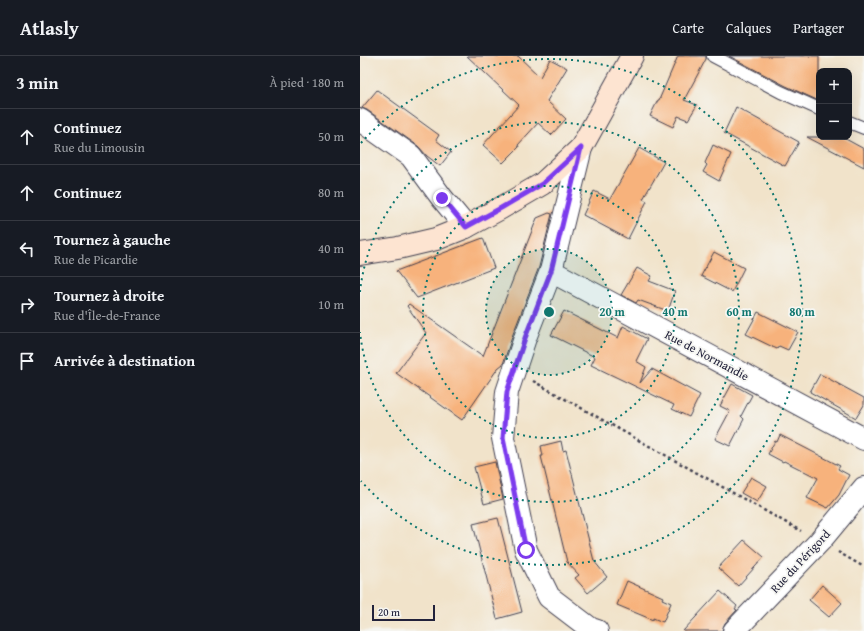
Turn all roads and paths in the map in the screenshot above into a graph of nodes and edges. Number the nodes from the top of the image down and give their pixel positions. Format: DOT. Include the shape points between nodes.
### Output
graph roads {
  1 [pos="632,56"];
  2 [pos="713,56"];
  3 [pos="816,108"];
  4 [pos="360,120"];
  5 [pos="852,123"];
  6 [pos="864,128"];
  7 [pos="581,148"];
  8 [pos="466,227"];
  9 [pos="360,254"];
  10 [pos="551,271"];
  11 [pos="514,370"];
  12 [pos="864,439"];
  13 [pos="864,488"];
  14 [pos="820,541"];
  15 [pos="864,567"];
  16 [pos="597,631"];
  17 [pos="734,631"];
  1 -- 7 [label="street"];
  2 -- 3 [label="lane"];
  4 -- 8 [label="street" via="411,156"];
  5 -- 6 [label="lane"];
  7 -- 8 [label="street" via="542,184"];
  7 -- 10 [label="street"];
  8 -- 9 [label="street" via="436,239"];
  10 -- 11 [label="street"];
  10 -- 12 [label="street, Rue de Normandie"];
  11 -- 14 [label="path"];
  11 -- 16 [label="street" via="507,392 503,438 526,550 549,597"];
  13 -- 14 [label="street, Rue du Périgord"];
  14 -- 15 [label="path"];
  14 -- 17 [label="street, Rue du Périgord"];
}
